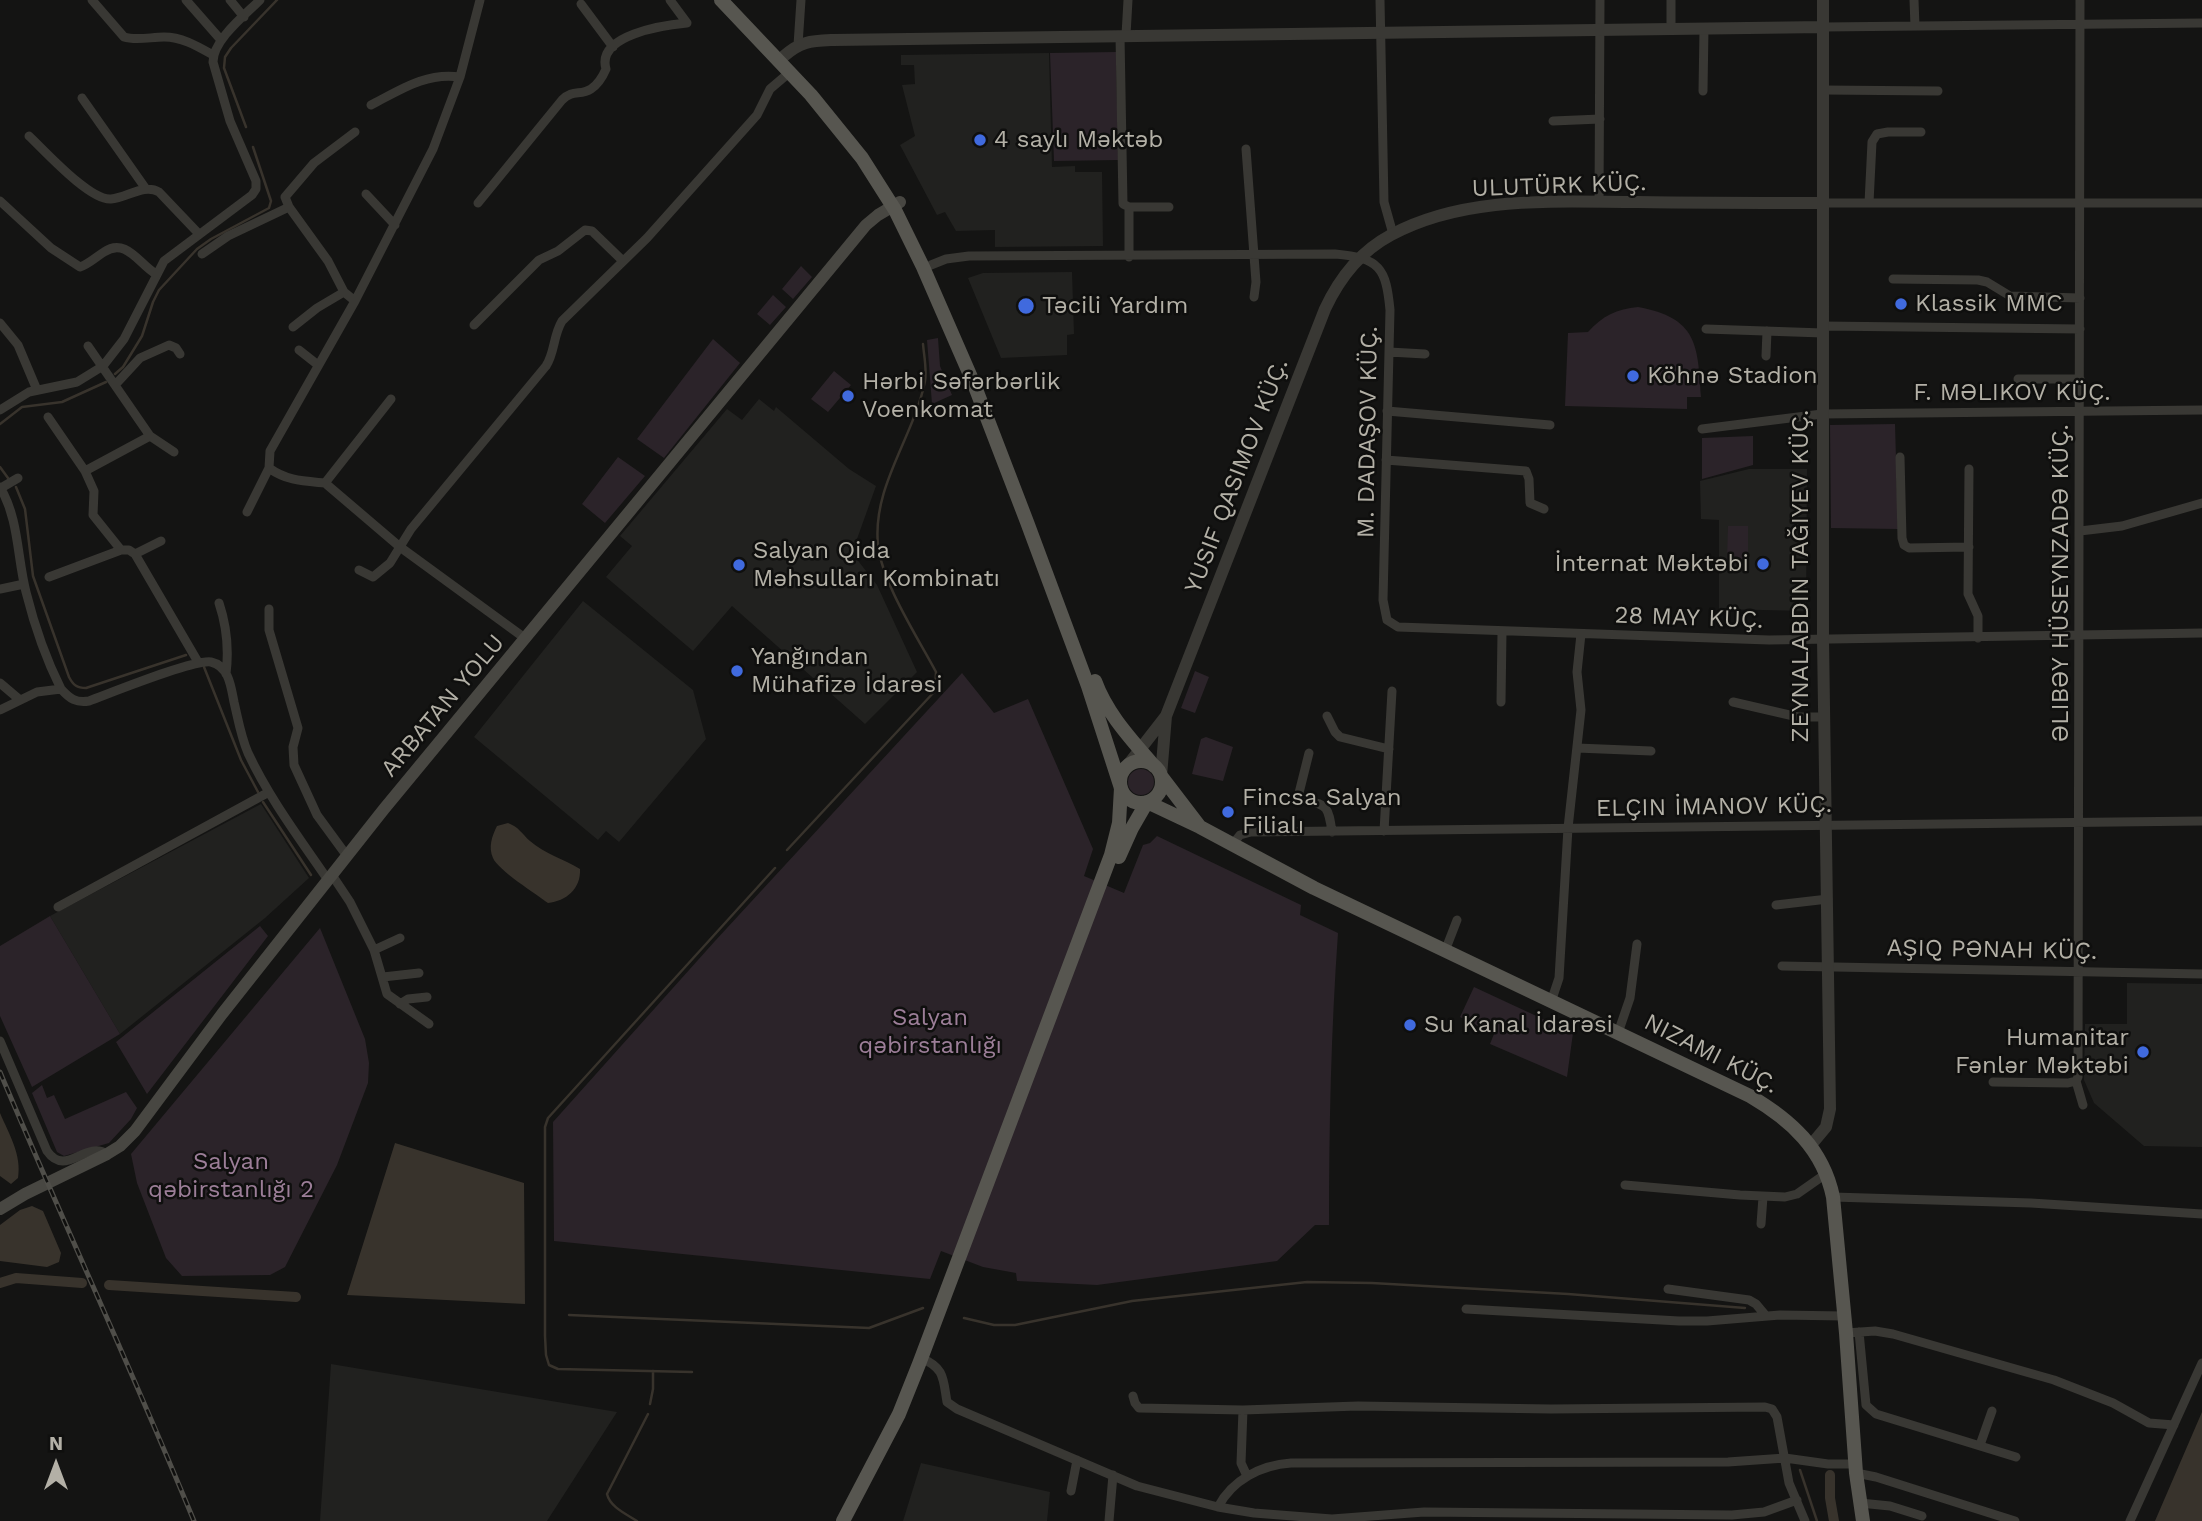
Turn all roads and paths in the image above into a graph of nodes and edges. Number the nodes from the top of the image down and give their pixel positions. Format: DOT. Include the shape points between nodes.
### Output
graph roads {
  1 [pos="92,0"];
  2 [pos="186,0"];
  3 [pos="230,0"];
  4 [pos="261,0"];
  5 [pos="480,0"];
  6 [pos="670,0"];
  7 [pos="721,0"];
  8 [pos="732,0"];
  9 [pos="801,0"];
  10 [pos="1128,0"];
  11 [pos="1380,0"];
  12 [pos="1600,0"];
  13 [pos="1671,0"];
  14 [pos="1823,0"];
  15 [pos="1914,0"];
  16 [pos="2080,0"];
  17 [pos="581,4"];
  18 [pos="244,17"];
  19 [pos="2080,23"];
  20 [pos="2202,23"];
  21 [pos="1915,26"];
  22 [pos="1824,27"];
  23 [pos="1671,29"];
  24 [pos="1704,29"];
  25 [pos="1600,30"];
  26 [pos="1381,32"];
  27 [pos="1123,35"];
  28 [pos="221,40"];
  29 [pos="798,45"];
  30 [pos="613,47"];
  31 [pos="213,55"];
  32 [pos="785,56"];
  33 [pos="790,72"];
  34 [pos="460,77"];
  35 [pos="1824,90"];
  36 [pos="1703,91"];
  37 [pos="1938,91"];
  38 [pos="82,98"];
  39 [pos="371,104"];
  40 [pos="1600,119"];
  41 [pos="1553,121"];
  42 [pos="355,132"];
  43 [pos="1922,132"];
  44 [pos="29,136"];
  45 [pos="1246,149"];
  46 [pos="146,189"];
  47 [pos="366,194"];
  48 [pos="0,201"];
  49 [pos="1599,202"];
  50 [pos="478,203"];
  51 [pos="1823,203"];
  52 [pos="1869,203"];
  53 [pos="2080,203"];
  54 [pos="2202,203"];
  55 [pos="896,204"];
  56 [pos="289,207"];
  57 [pos="1129,207"];
  58 [pos="1168,207"];
  59 [pos="395,225"];
  60 [pos="200,234"];
  61 [pos="1393,234"];
  62 [pos="202,254"];
  63 [pos="1254,255"];
  64 [pos="1129,257"];
  65 [pos="1361,258"];
  66 [pos="624,261"];
  67 [pos="931,265"];
  68 [pos="156,274"];
  69 [pos="1894,279"];
  70 [pos="344,292"];
  71 [pos="1254,298"];
  72 [pos="2080,298"];
  73 [pos="355,301"];
  74 [pos="0,323"];
  75 [pos="474,325"];
  76 [pos="293,327"];
  77 [pos="1823,329"];
  78 [pos="2080,329"];
  79 [pos="1706,330"];
  80 [pos="1767,331"];
  81 [pos="88,346"];
  82 [pos="299,350"];
  83 [pos="1389,352"];
  84 [pos="180,354"];
  85 [pos="1425,354"];
  86 [pos="1766,356"];
  87 [pos="318,365"];
  88 [pos="103,366"];
  89 [pos="2018,379"];
  90 [pos="2080,379"];
  91 [pos="116,384"];
  92 [pos="37,390"];
  93 [pos="391,399"];
  94 [pos="0,410"];
  95 [pos="1387,411"];
  96 [pos="2202,411"];
  97 [pos="2080,413"];
  98 [pos="1822,414"];
  99 [pos="48,417"];
  100 [pos="1550,425"];
  101 [pos="1702,429"];
  102 [pos="150,436"];
  103 [pos="174,452"];
  104 [pos="1900,457"];
  105 [pos="1386,460"];
  106 [pos="269,468"];
  107 [pos="1969,469"];
  108 [pos="85,471"];
  109 [pos="18,478"];
  110 [pos="325,483"];
  111 [pos="2,493"];
  112 [pos="2202,503"];
  113 [pos="1544,509"];
  114 [pos="247,512"];
  115 [pos="2080,531"];
  116 [pos="161,541"];
  117 [pos="400,547"];
  118 [pos="1969,547"];
  119 [pos="121,550"];
  120 [pos="135,554"];
  121 [pos="359,570"];
  122 [pos="48,577"];
  123 [pos="24,584"];
  124 [pos="0,589"];
  125 [pos="219,603"];
  126 [pos="269,609"];
  127 [pos="1387,620"];
  128 [pos="1502,632"];
  129 [pos="1581,634"];
  130 [pos="2202,634"];
  131 [pos="2080,636"];
  132 [pos="1978,638"];
  133 [pos="526,639"];
  134 [pos="1823,640"];
  135 [pos="198,662"];
  136 [pos="226,674"];
  137 [pos="0,683"];
  138 [pos="61,689"];
  139 [pos="1392,691"];
  140 [pos="20,699"];
  141 [pos="1501,702"];
  142 [pos="1733,702"];
  143 [pos="0,710"];
  144 [pos="1166,716"];
  145 [pos="1327,716"];
  146 [pos="1825,717"];
  147 [pos="1577,748"];
  148 [pos="1389,749"];
  149 [pos="1140,750"];
  150 [pos="1651,751"];
  151 [pos="1309,753"];
  152 [pos="1124,770"];
  153 [pos="1157,771"];
  154 [pos="1121,788"];
  155 [pos="269,792"];
  156 [pos="1147,802"];
  157 [pos="2202,821"];
  158 [pos="2080,822"];
  159 [pos="1826,825"];
  160 [pos="1200,827"];
  161 [pos="1568,828"];
  162 [pos="1384,831"];
  163 [pos="1332,832"];
  164 [pos="1233,845"];
  165 [pos="347,856"];
  166 [pos="330,878"];
  167 [pos="1828,899"];
  168 [pos="1776,905"];
  169 [pos="58,907"];
  170 [pos="1457,920"];
  171 [pos="400,938"];
  172 [pos="1637,944"];
  173 [pos="374,950"];
  174 [pos="1445,951"];
  175 [pos="1782,966"];
  176 [pos="1829,967"];
  177 [pos="2079,971"];
  178 [pos="419,973"];
  179 [pos="2202,974"];
  180 [pos="383,977"];
  181 [pos="427,997"];
  182 [pos="1551,1002"];
  183 [pos="400,1004"];
  184 [pos="429,1024"];
  185 [pos="1619,1033"];
  186 [pos="0,1041"];
  187 [pos="2076,1081"];
  188 [pos="1993,1082"];
  189 [pos="2083,1105"];
  190 [pos="1811,1145"];
  191 [pos="107,1154"];
  192 [pos="1827,1173"];
  193 [pos="1625,1185"];
  194 [pos="1763,1197"];
  195 [pos="1833,1197"];
  196 [pos="0,1209"];
  197 [pos="2202,1214"];
  198 [pos="1761,1224"];
  199 [pos="1668,1289"];
  200 [pos="1466,1309"];
  201 [pos="1766,1316"];
  202 [pos="1844,1316"];
  203 [pos="1852,1332"];
  204 [pos="925,1360"];
  205 [pos="2202,1363"];
  206 [pos="1133,1396"];
  207 [pos="1243,1410"];
  208 [pos="1992,1411"];
  209 [pos="2174,1425"];
  210 [pos="1980,1445"];
  211 [pos="2016,1457"];
  212 [pos="1786,1458"];
  213 [pos="1077,1460"];
  214 [pos="1855,1469"];
  215 [pos="1113,1475"];
  216 [pos="1247,1476"];
  217 [pos="1071,1491"];
  218 [pos="1797,1500"];
  219 [pos="1860,1503"];
  220 [pos="1218,1507"];
  221 [pos="1922,1516"];
  222 [pos="1297,1519"];
  223 [pos="842,1521"];
  224 [pos="853,1521"];
  225 [pos="1109,1521"];
  226 [pos="1805,1521"];
  227 [pos="1863,1521"];
  228 [pos="2015,1521"];
  229 [pos="2130,1521"];
  1 -- 31 [label="street" via="124,37 180,39"];
  2 -- 28 [label="street"];
  3 -- 18 [label="street"];
  4 -- 18 [label="street"];
  5 -- 34 [label="street"];
  6 -- 30 [label="street" via="687,23 636,33"];
  7 -- 33 [label="main road"];
  8 -- 32 [label="main road"];
  9 -- 29 [label="street"];
  10 -- 27 [label="street"];
  11 -- 26 [label="street"];
  12 -- 25 [label="street"];
  13 -- 23 [label="street"];
  14 -- 22 [label="street"];
  15 -- 21 [label="street"];
  16 -- 19 [label="street, ƏLIBƏY HÜSEYNZADƏ KÜÇ."];
  17 -- 30 [label="street"];
  18 -- 28 [label="street"];
  19 -- 20 [label="street"];
  19 -- 21 [label="street"];
  19 -- 53 [label="street, ƏLIBƏY HÜSEYNZADƏ KÜÇ."];
  21 -- 22 [label="street"];
  22 -- 24 [label="street"];
  22 -- 35 [label="street"];
  23 -- 24 [label="street"];
  23 -- 25 [label="street"];
  24 -- 36 [label="street"];
  25 -- 26 [label="street"];
  25 -- 40 [label="street"];
  26 -- 27 [label="street"];
  26 -- 61 [label="street" via="1384,202"];
  27 -- 29 [label="street" via="833,40"];
  27 -- 57 [label="street" via="1122,201"];
  28 -- 31 [label="street"];
  29 -- 32 [label="street"];
  30 -- 50 [label="street" via="593,88 572,92 562,100"];
  31 -- 60 [label="street" via="226,110 256,190"];
  32 -- 55 [label="main road" via="847,126 883,175"];
  33 -- 55 [label="main road"];
  33 -- 66 [label="street" via="771,89 757,115"];
  34 -- 39 [label="street" via="422,79"];
  34 -- 59 [label="street" via="433,149"];
  35 -- 37 [label="street"];
  35 -- 51 [label="street"];
  38 -- 46 [label="street"];
  40 -- 41 [label="street"];
  40 -- 49 [label="street"];
  42 -- 56 [label="street" via="314,163 285,197"];
  43 -- 52 [label="street" via="1877,134 1872,142"];
  44 -- 46 [label="street" via="100,198 114,199"];
  45 -- 63 [label="street"];
  46 -- 60 [label="street" via="159,192"];
  47 -- 59 [label="street"];
  48 -- 68 [label="street" via="75,265 84,266 107,250 127,248"];
  49 -- 51 [label="street, ULUTÜRK KÜÇ."];
  49 -- 61 [label="street, ULUTÜRK KÜÇ." via="1478,208"];
  51 -- 52 [label="street, ULUTÜRK KÜÇ."];
  51 -- 77 [label="street"];
  52 -- 53 [label="street, ULUTÜRK KÜÇ."];
  53 -- 54 [label="street, ULUTÜRK KÜÇ."];
  53 -- 72 [label="street, ƏLIBƏY HÜSEYNZADƏ KÜÇ."];
  55 -- 67 [label="main road"];
  55 -- 133 [label="main road, ARBATAN YOLU" via="872,219 848,245"];
  55 -- 154 [label="main road" via="974,384 1088,686"];
  56 -- 62 [label="street"];
  56 -- 70 [label="street"];
  57 -- 58 [label="street"];
  57 -- 64 [label="street"];
  59 -- 73 [label="street"];
  60 -- 68 [label="street" via="164,261"];
  61 -- 65 [label="street, ULUTÜRK KÜÇ."];
  63 -- 64 [label="street"];
  63 -- 65 [label="street"];
  63 -- 71 [label="street"];
  64 -- 67 [label="street" via="969,256"];
  65 -- 83 [label="street, M. DADAŞOV KÜÇ." via="1374,264 1387,281"];
  65 -- 144 [label="street, ULUTÜRK KÜÇ." via="1338,283 1325,309"];
  66 -- 75 [label="street" via="592,231 585,230 539,260"];
  66 -- 117 [label="street" via="562,321 552,358"];
  67 -- 149 [label="main road" via="981,381 1097,689"];
  68 -- 88 [label="street" via="124,339"];
  69 -- 72 [label="street" via="1978,280 2010,296"];
  70 -- 73 [label="street"];
  70 -- 76 [label="street"];
  72 -- 78 [label="street, ƏLIBƏY HÜSEYNZADƏ KÜÇ."];
  73 -- 87 [label="street"];
  74 -- 92 [label="street" via="18,345"];
  77 -- 78 [label="street"];
  77 -- 80 [label="street"];
  77 -- 98 [label="street"];
  78 -- 90 [label="street, ƏLIBƏY HÜSEYNZADƏ KÜÇ."];
  79 -- 80 [label="street"];
  80 -- 86 [label="street"];
  81 -- 88 [label="street"];
  82 -- 87 [label="street"];
  83 -- 85 [label="street"];
  83 -- 95 [label="street, M. DADAŞOV KÜÇ."];
  84 -- 91 [label="street" via="169,345 147,354"];
  87 -- 106 [label="street" via="270,451"];
  88 -- 91 [label="street"];
  88 -- 92 [label="street" via="78,382"];
  89 -- 90 [label="street"];
  90 -- 97 [label="street, ƏLIBƏY HÜSEYNZADƏ KÜÇ."];
  91 -- 102 [label="street"];
  92 -- 94 [label="street"];
  93 -- 110 [label="street"];
  95 -- 100 [label="street"];
  95 -- 105 [label="street, M. DADAŞOV KÜÇ."];
  96 -- 97 [label="street, F. MƏLIKOV KÜÇ."];
  97 -- 98 [label="street, F. MƏLIKOV KÜÇ."];
  97 -- 115 [label="street, ƏLIBƏY HÜSEYNZADƏ KÜÇ."];
  98 -- 101 [label="street, F. MƏLIKOV KÜÇ."];
  98 -- 134 [label="street"];
  99 -- 108 [label="street"];
  102 -- 103 [label="street"];
  102 -- 108 [label="street"];
  104 -- 118 [label="street" via="1904,545"];
  105 -- 113 [label="street" via="1526,471 1530,503"];
  105 -- 127 [label="street, M. DADAŞOV KÜÇ." via="1383,600"];
  106 -- 110 [label="street" via="293,481"];
  106 -- 114 [label="street"];
  107 -- 118 [label="street"];
  108 -- 119 [label="street" via="94,491 93,515"];
  109 -- 111 [label="street"];
  110 -- 117 [label="street"];
  111 -- 123 [label="street" via="15,526"];
  112 -- 115 [label="street" via="2122,526"];
  115 -- 131 [label="street, ƏLIBƏY HÜSEYNZADƏ KÜÇ."];
  116 -- 120 [label="street"];
  117 -- 121 [label="street" via="377,576"];
  117 -- 133 [label="street"];
  118 -- 132 [label="street" via="1968,594 1978,616"];
  119 -- 120 [label="street"];
  119 -- 122 [label="street"];
  120 -- 135 [label="street"];
  123 -- 124 [label="street"];
  123 -- 138 [label="street"];
  125 -- 136 [label="street" via="225,620"];
  126 -- 165 [label="street" via="269,630 298,729 294,765 317,814"];
  127 -- 128 [label="street, 28 MAY KÜÇ." via="1398,627"];
  128 -- 129 [label="street, 28 MAY KÜÇ."];
  128 -- 141 [label="street"];
  129 -- 134 [label="street, 28 MAY KÜÇ."];
  129 -- 147 [label="street"];
  130 -- 131 [label="street, 28 MAY KÜÇ."];
  131 -- 132 [label="street, 28 MAY KÜÇ."];
  131 -- 158 [label="street, ƏLIBƏY HÜSEYNZADƏ KÜÇ."];
  132 -- 134 [label="street, 28 MAY KÜÇ."];
  133 -- 165 [label="main road, ARBATAN YOLU"];
  134 -- 146 [label="street"];
  135 -- 136 [label="street" via="218,665"];
  135 -- 138 [label="street" via="79,703"];
  136 -- 155 [label="street" via="243,740"];
  137 -- 140 [label="street"];
  138 -- 140 [label="street" via="37,691"];
  139 -- 148 [label="street"];
  140 -- 143 [label="street"];
  142 -- 146 [label="street" via="1798,717"];
  144 -- 149 [label="street"];
  144 -- 153 [label="street"];
  145 -- 148 [label="street" via="1340,737"];
  146 -- 159 [label="street"];
  147 -- 150 [label="street"];
  147 -- 161 [label="street"];
  148 -- 162 [label="street"];
  149 -- 152 [label="street"];
  149 -- 153 [label="main road"];
  151 -- 163 [label="street" via="1299,793 1301,798 1324,805"];
  152 -- 153 [label="main road" via="1135,762 1148,762"];
  152 -- 154 [label="main road"];
  153 -- 156 [label="main road" via="1162,783 1158,795"];
  153 -- 160 [label="main road"];
  154 -- 156 [label="main road" via="1128,799"];
  154 -- 204 [label="main road" via="1111,855"];
  155 -- 166 [label="street"];
  155 -- 169 [label="street"];
  156 -- 160 [label="main road, NIZAMI KÜÇ."];
  156 -- 204 [label="main road" via="1119,857"];
  157 -- 158 [label="street, ELÇIN İMANOV KÜÇ."];
  158 -- 159 [label="street, ELÇIN İMANOV KÜÇ."];
  158 -- 177 [label="street, ƏLIBƏY HÜSEYNZADƏ KÜÇ."];
  159 -- 161 [label="street, ELÇIN İMANOV KÜÇ."];
  159 -- 167 [label="street"];
  160 -- 164 [label="main road, NIZAMI KÜÇ."];
  161 -- 162 [label="street, ELÇIN İMANOV KÜÇ."];
  161 -- 182 [label="street" via="1559,978"];
  162 -- 163 [label="street, ELÇIN İMANOV KÜÇ."];
  163 -- 164 [label="street, ELÇIN İMANOV KÜÇ." via="1244,832"];
  164 -- 174 [label="main road, NIZAMI KÜÇ."];
  165 -- 166 [label="main road, ARBATAN YOLU"];
  166 -- 173 [label="street" via="350,902"];
  166 -- 191 [label="main road, ARBATAN YOLU" via="135,1131"];
  167 -- 168 [label="street"];
  167 -- 176 [label="street"];
  170 -- 174 [label="street"];
  171 -- 173 [label="street"];
  172 -- 185 [label="street" via="1630,998"];
  173 -- 180 [label="street"];
  174 -- 182 [label="main road, NIZAMI KÜÇ."];
  175 -- 176 [label="street"];
  176 -- 177 [label="street"];
  176 -- 190 [label="street" via="1830,1109 1826,1127"];
  177 -- 179 [label="street"];
  177 -- 187 [label="street, ƏLIBƏY HÜSEYNZADƏ KÜÇ."];
  178 -- 180 [label="street"];
  180 -- 183 [label="street" via="387,994"];
  181 -- 183 [label="street"];
  182 -- 185 [label="main road, NIZAMI KÜÇ."];
  183 -- 184 [label="street"];
  185 -- 190 [label="main road, NIZAMI KÜÇ." via="1767,1106"];
  186 -- 191 [label="street" via="52,1158 68,1161 95,1150"];
  187 -- 188 [label="street"];
  187 -- 189 [label="street"];
  190 -- 192 [label="main road, NIZAMI KÜÇ."];
  191 -- 196 [label="main road, ARBATAN YOLU"];
  192 -- 194 [label="street" via="1797,1194"];
  192 -- 195 [label="main road, NIZAMI KÜÇ."];
  193 -- 194 [label="street"];
  194 -- 198 [label="street"];
  195 -- 197 [label="street"];
  195 -- 202 [label="main road, NIZAMI KÜÇ."];
  199 -- 201 [label="street" via="1749,1300"];
  200 -- 201 [label="street" via="1679,1321"];
  201 -- 202 [label="street"];
  202 -- 203 [label="main road, NIZAMI KÜÇ."];
  203 -- 209 [label="street" via="1893,1334 2008,1365 2113,1403 2149,1423"];
  203 -- 210 [label="street" via="1869,1409"];
  203 -- 214 [label="main road, NIZAMI KÜÇ."];
  204 -- 213 [label="street" via="936,1366 943,1378 949,1404"];
  204 -- 223 [label="main road"];
  204 -- 224 [label="main road" via="907,1419"];
  205 -- 209 [label="street"];
  206 -- 207 [label="street" via="1139,1408"];
  207 -- 212 [label="street" via="1765,1407 1777,1417"];
  207 -- 216 [label="street" via="1241,1463"];
  208 -- 210 [label="street"];
  209 -- 229 [label="street"];
  210 -- 211 [label="street"];
  212 -- 214 [label="street"];
  212 -- 216 [label="street" via="1291,1463"];
  212 -- 218 [label="street"];
  213 -- 215 [label="street"];
  213 -- 217 [label="street"];
  214 -- 219 [label="main road, NIZAMI KÜÇ."];
  214 -- 228 [label="street"];
  215 -- 220 [label="street" via="1137,1486"];
  215 -- 225 [label="street"];
  216 -- 220 [label="street"];
  218 -- 222 [label="street" via="1732,1515 1424,1512"];
  218 -- 226 [label="street"];
  219 -- 221 [label="street"];
  219 -- 227 [label="main road, NIZAMI KÜÇ."];
  220 -- 222 [label="street"];
}
